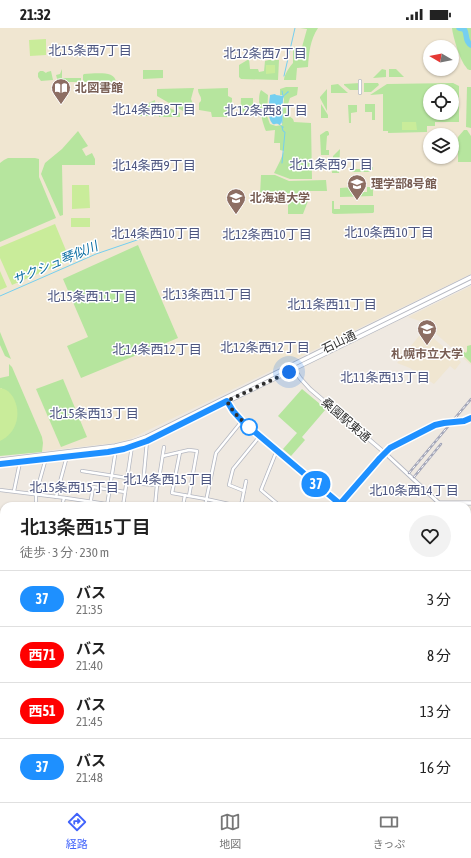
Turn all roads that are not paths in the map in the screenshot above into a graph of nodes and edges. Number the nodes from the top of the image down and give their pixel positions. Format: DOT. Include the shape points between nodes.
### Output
graph roads {
  1 [pos="360,81"];
  2 [pos="360,93"];
  3 [pos="471,277"];
  4 [pos="471,282"];
  5 [pos="293,367"];
  6 [pos="226,400"];
  7 [pos="471,418"];
  8 [pos="242,421"];
  9 [pos="260,436"];
  10 [pos="147,441"];
  11 [pos="132,446"];
  12 [pos="164,447"];
  13 [pos="116,448"];
  14 [pos="277,450"];
  15 [pos="180,452"];
  16 [pos="385,453"];
  17 [pos="67,456"];
  18 [pos="163,456"];
  19 [pos="46,457"];
  20 [pos="0,460"];
  21 [pos="20,462"];
  22 [pos="0,464"];
  23 [pos="82,471"];
  24 [pos="112,475"];
  25 [pos="159,477"];
  26 [pos="127,478"];
  27 [pos="174,480"];
  28 [pos="246,481"];
  29 [pos="157,485"];
  30 [pos="86,486"];
  31 [pos="93,487"];
  32 [pos="110,489"];
  33 [pos="0,490"];
  34 [pos="244,490"];
  35 [pos="14,492"];
  36 [pos="125,492"];
  37 [pos="36,494"];
  38 [pos="56,496"];
  39 [pos="187,496"];
  40 [pos="64,498"];
  41 [pos="206,499"];
  42 [pos="91,501"];
  43 [pos="36,502"];
  44 [pos="63,502"];
  45 [pos="95,502"];
  46 [pos="108,502"];
  47 [pos="124,502"];
  48 [pos="155,502"];
  49 [pos="185,502"];
  50 [pos="206,502"];
  51 [pos="220,502"];
  52 [pos="242,502"];
  53 [pos="275,502"];
  54 [pos="336,502"];
  55 [pos="342,502"];
  56 [pos="434,502"];
  57 [pos="468,802"];
  58 [pos="471,802"];
  1 -- 2 [label="street"];
  3 -- 5 [label="main road, 石山通"];
  4 -- 5 [label="main road, 石山通"];
  5 -- 6 [label="main road, 石山通"];
  5 -- 16 [label="street, 桑園駅東通" via="310,389"];
  6 -- 8 [label="street"];
  6 -- 10 [label="main road, 石山通"];
  6 -- 13 [label="main road, 石山通"];
  7 -- 16 [label="street" via="435,425"];
  8 -- 9 [label="street"];
  8 -- 41 [label="street" via="216,453"];
  9 -- 14 [label="street"];
  9 -- 34 [label="street" via="232,471 229,485"];
  10 -- 11 [label="main road, 石山通"];
  10 -- 29 [label="street" via="143,484"];
  11 -- 13 [label="main road, 石山通"];
  11 -- 26 [label="street"];
  12 -- 18 [label="street"];
  13 -- 17 [label="main road, 石山通"];
  13 -- 19 [label="main road, 石山通"];
  13 -- 24 [label="street"];
  14 -- 53 [label="street" via="261,490"];
  14 -- 54 [label="street"];
  15 -- 18 [label="street"];
  15 -- 27 [label="street"];
  15 -- 39 [label="street" via="197,451"];
  16 -- 55 [label="street"];
  16 -- 56 [label="street, 桑園駅東通"];
  17 -- 19 [label="main road, 石山通"];
  17 -- 38 [label="street"];
  18 -- 25 [label="street"];
  19 -- 20 [label="main road, 石山通"];
  19 -- 21 [label="main road, 石山通"];
  19 -- 37 [label="street"];
  21 -- 22 [label="main road, 石山通"];
  21 -- 35 [label="street"];
  23 -- 24 [label="street"];
  24 -- 26 [label="street"];
  24 -- 32 [label="street"];
  25 -- 27 [label="street"];
  25 -- 29 [label="street"];
  26 -- 36 [label="street"];
  27 -- 39 [label="street" via="172,493"];
  28 -- 34 [label="street"];
  29 -- 48 [label="street"];
  30 -- 31 [label="street"];
  31 -- 32 [label="street"];
  31 -- 42 [label="street"];
  32 -- 36 [label="street"];
  32 -- 46 [label="street"];
  33 -- 35 [label="street"];
  34 -- 52 [label="street"];
  35 -- 37 [label="street"];
  36 -- 47 [label="street"];
  37 -- 38 [label="street"];
  37 -- 43 [label="street"];
  38 -- 40 [label="street"];
  39 -- 41 [label="street"];
  39 -- 49 [label="street"];
  40 -- 42 [label="street"];
  40 -- 44 [label="street"];
  41 -- 50 [label="street"];
  41 -- 51 [label="street"];
  42 -- 45 [label="street"];
  57 -- 58 [label="street"];
}
